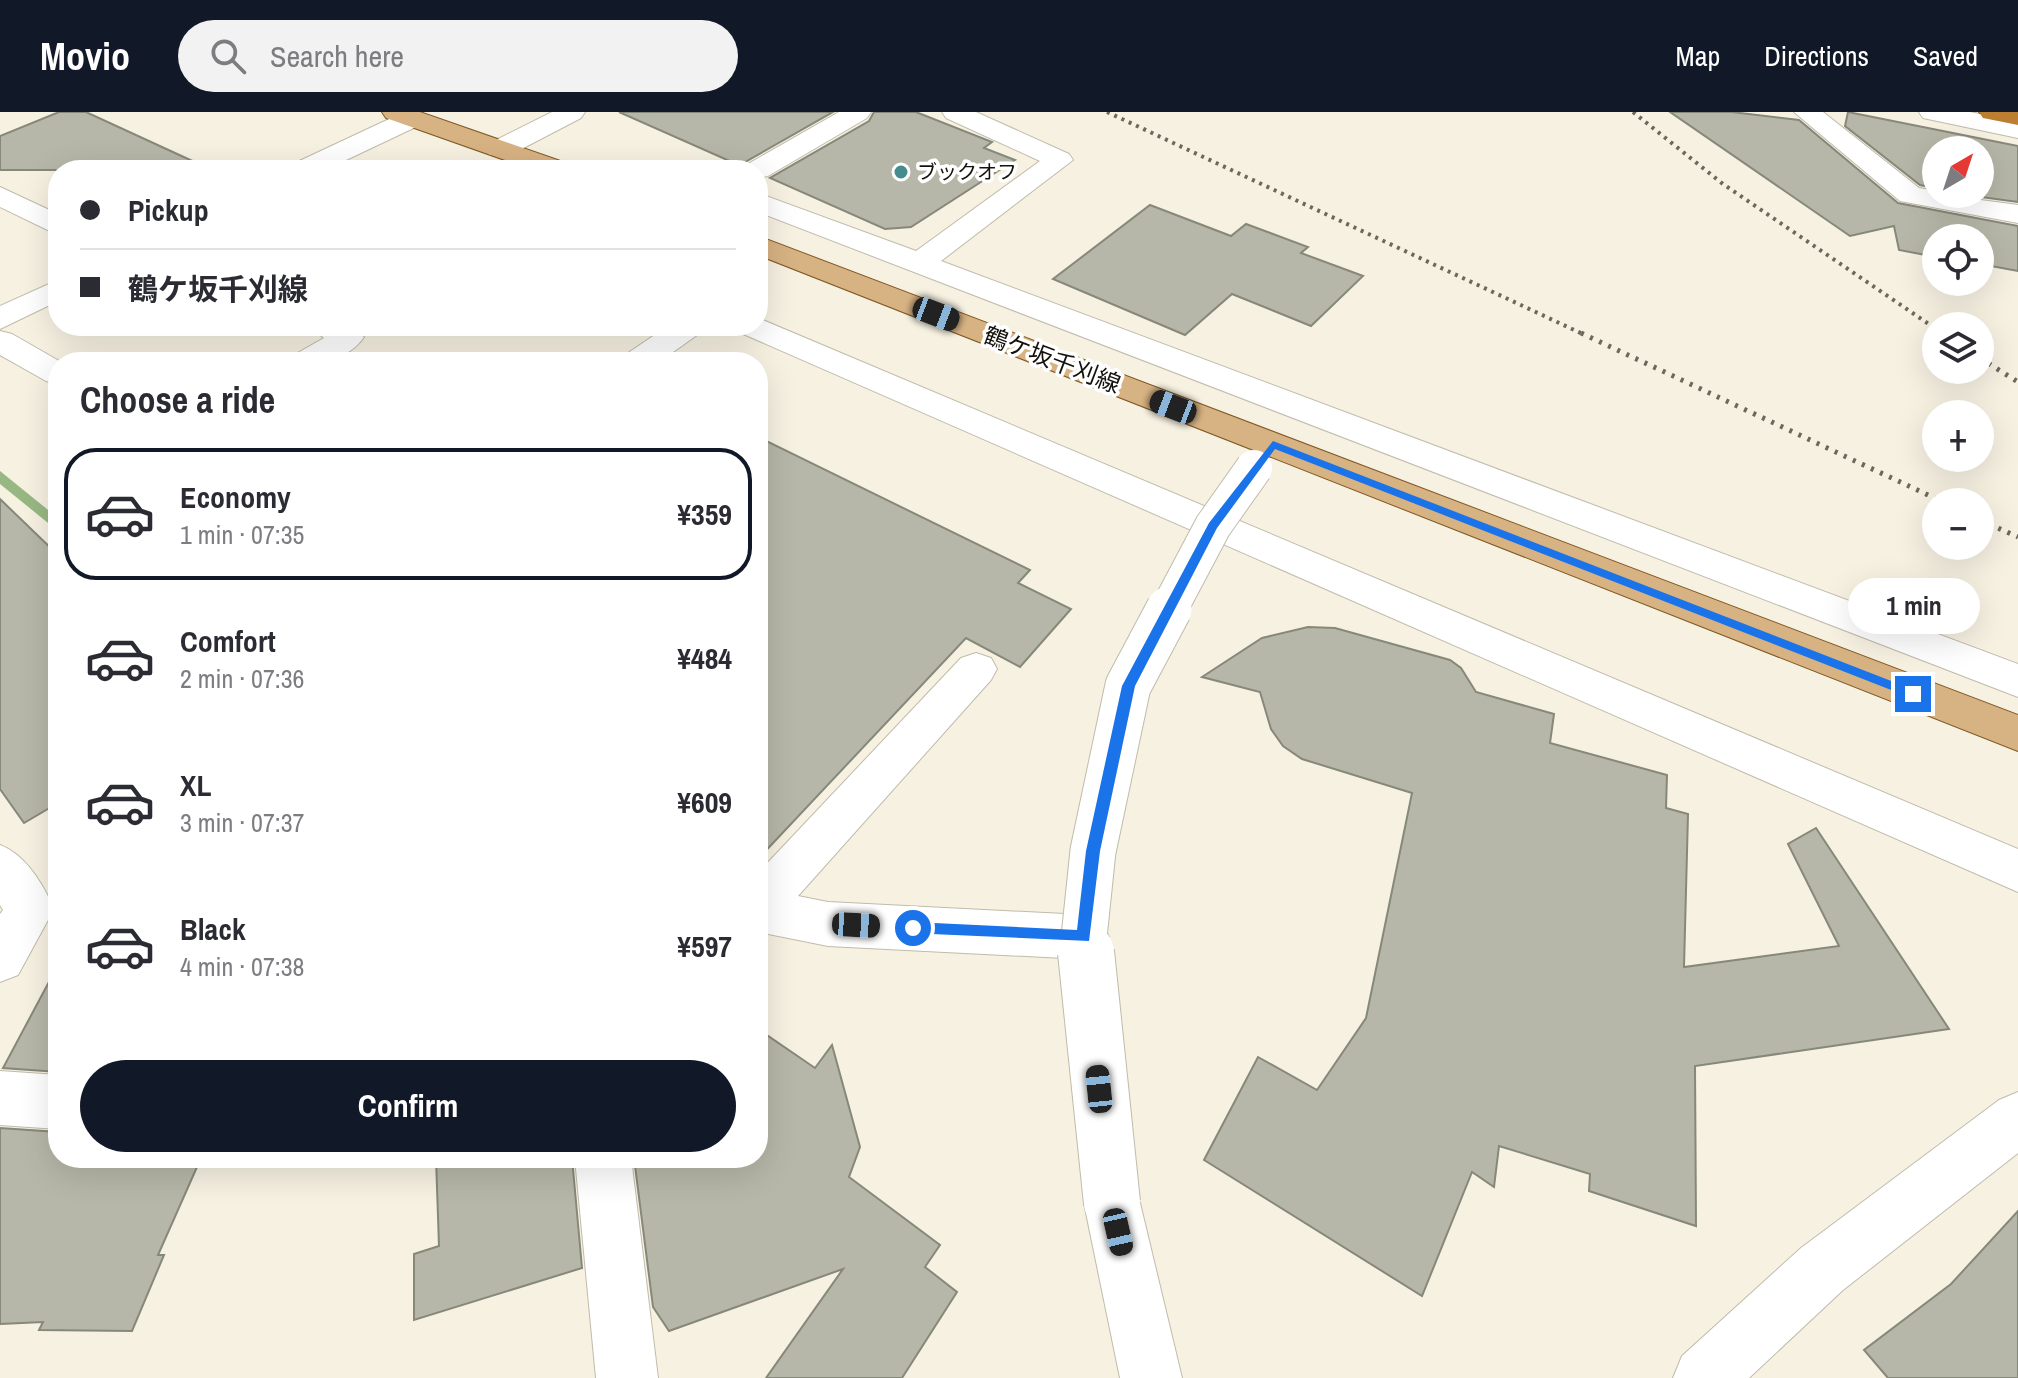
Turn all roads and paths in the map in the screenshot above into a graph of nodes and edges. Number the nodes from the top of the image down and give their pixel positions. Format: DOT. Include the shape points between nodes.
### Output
graph roads {
  1 [pos="572,112"];
  2 [pos="858,112"];
  3 [pos="955,112"];
  4 [pos="1807,112"];
  5 [pos="1932,112"];
  6 [pos="1992,112"];
  7 [pos="403,115"];
  8 [pos="2018,117"];
  9 [pos="2018,130"];
  10 [pos="500,149"];
  11 [pos="321,160"];
  12 [pos="531,160"];
  13 [pos="768,164"];
  14 [pos="0,196"];
  15 [pos="768,206"];
  16 [pos="2018,214"];
  17 [pos="48,221"];
  18 [pos="768,249"];
  19 [pos="919,263"];
  20 [pos="48,294"];
  21 [pos="0,319"];
  22 [pos="768,333"];
  23 [pos="338,336"];
  24 [pos="662,336"];
  25 [pos="0,341"];
  26 [pos="318,352"];
  27 [pos="647,352"];
  28 [pos="48,368"];
  29 [pos="1263,456"];
  30 [pos="976,669"];
  31 [pos="2018,681"];
  32 [pos="2018,733"];
  33 [pos="0,866"];
  34 [pos="2018,871"];
  35 [pos="768,897"];
  36 [pos="768,910"];
  37 [pos="1084,937"];
  38 [pos="0,959"];
  39 [pos="0,1098"];
  40 [pos="48,1101"];
  41 [pos="2017,1121"];
  42 [pos="604,1168"];
  43 [pos="627,1378"];
  44 [pos="1151,1378"];
  45 [pos="1704,1378"];
  1 -- 10 [label="street"];
  2 -- 13 [label="street"];
  3 -- 19 [label="street" via="1059,160"];
  4 -- 16 [label="street" via="1910,195"];
  5 -- 9 [label="street"];
  6 -- 8 [label="highway"];
  7 -- 10 [label="main road"];
  7 -- 11 [label="street"];
  10 -- 12 [label="main road"];
  14 -- 17 [label="street"];
  15 -- 19 [label="street"];
  18 -- 29 [label="main road, 鶴ケ坂千刈線"];
  19 -- 31 [label="street"];
  20 -- 21 [label="street"];
  22 -- 34 [label="street"];
  23 -- 26 [label="street"];
  24 -- 27 [label="street"];
  25 -- 28 [label="street"];
  29 -- 32 [label="main road, 鶴ケ坂千刈線" via="1447,514"];
  29 -- 37 [label="street, bridge" via="1213,526 1128,686 1093,851"];
  30 -- 35 [label="street"];
  33 -- 38 [label="street" via="30,909"];
  36 -- 37 [label="street" via="828,924"];
  37 -- 44 [label="street, bridge" via="1112,1203"];
  39 -- 40 [label="street"];
  41 -- 45 [label="street" via="1822,1269"];
  42 -- 43 [label="street"];
}
